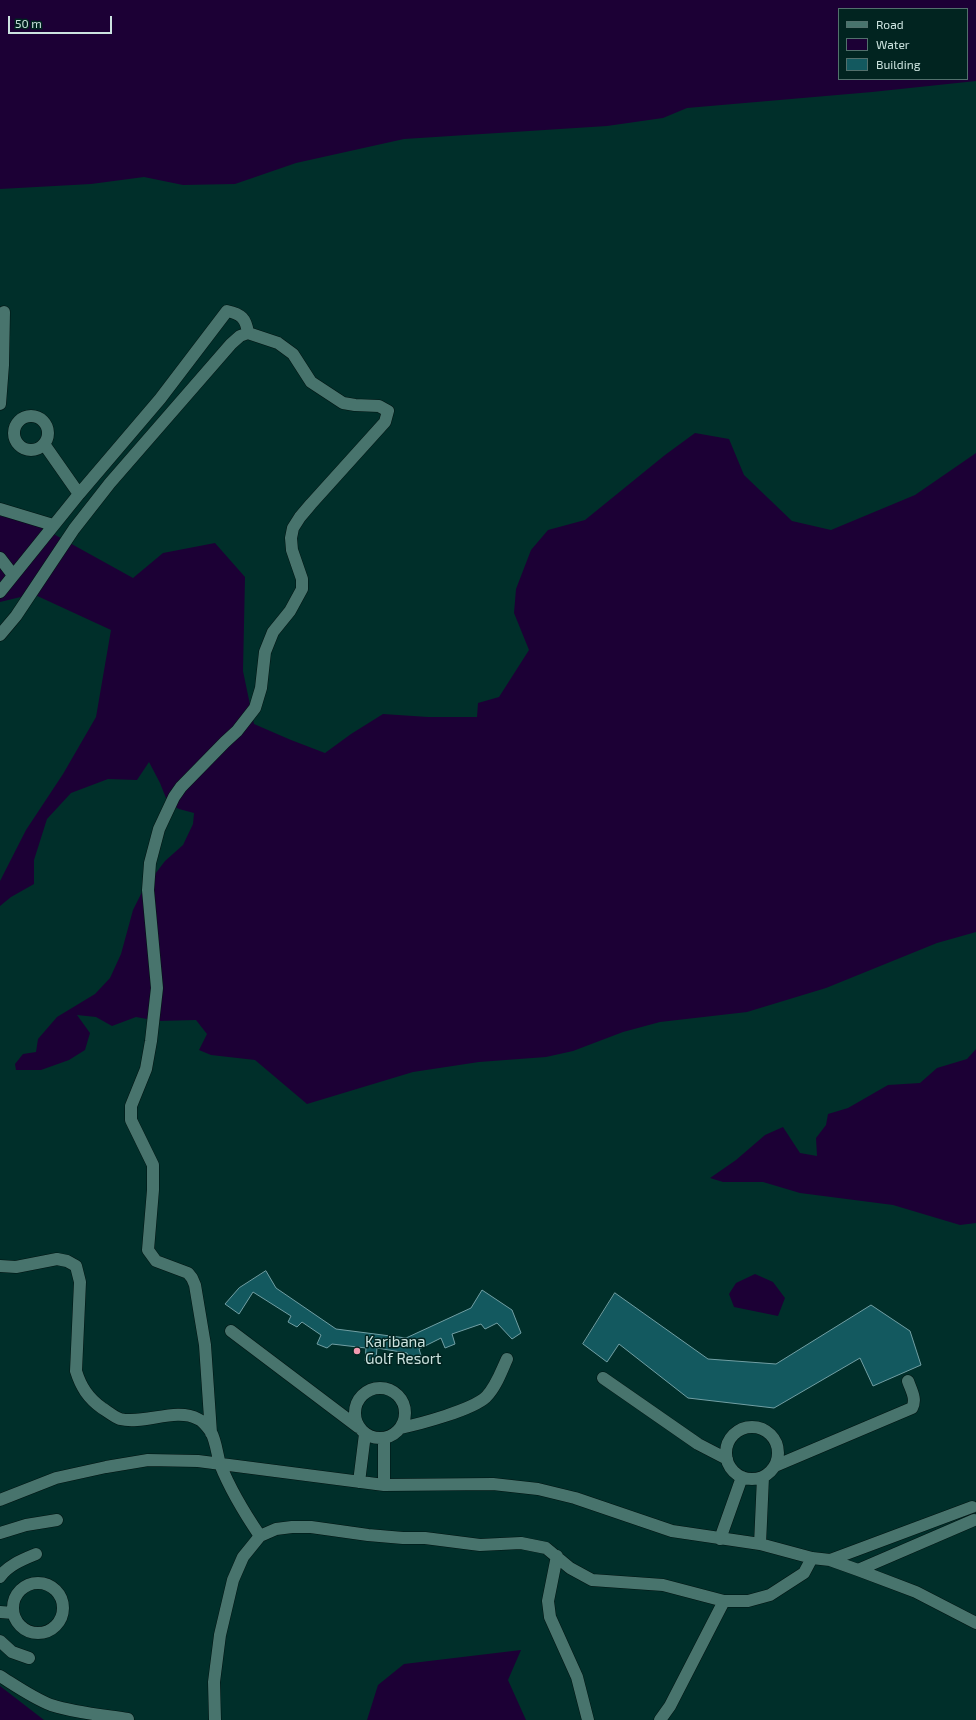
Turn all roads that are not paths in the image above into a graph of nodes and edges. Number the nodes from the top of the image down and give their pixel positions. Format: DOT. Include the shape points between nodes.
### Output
graph roads {
  1 [pos="4,312"];
  2 [pos="248,333"];
  3 [pos="0,404"];
  4 [pos="44,444"];
  5 [pos="79,494"];
  6 [pos="0,509"];
  7 [pos="53,525"];
  8 [pos="0,558"];
  9 [pos="13,575"];
  10 [pos="0,592"];
  11 [pos="0,635"];
  12 [pos="0,1266"];
  13 [pos="231,1330"];
  14 [pos="507,1359"];
  15 [pos="603,1378"];
  16 [pos="908,1381"];
  17 [pos="400,1428"];
  18 [pos="362,1430"];
  19 [pos="212,1433"];
  20 [pos="384,1438"];
  21 [pos="727,1459"];
  22 [pos="221,1465"];
  23 [pos="775,1466"];
  24 [pos="742,1477"];
  25 [pos="763,1477"];
  26 [pos="359,1482"];
  27 [pos="384,1485"];
  28 [pos="0,1500"];
  29 [pos="974,1503"];
  30 [pos="57,1520"];
  31 [pos="975,1521"];
  32 [pos="0,1533"];
  33 [pos="260,1536"];
  34 [pos="720,1539"];
  35 [pos="760,1544"];
  36 [pos="36,1554"];
  37 [pos="557,1556"];
  38 [pos="812,1558"];
  39 [pos="830,1560"];
  40 [pos="858,1570"];
  41 [pos="0,1577"];
  42 [pos="724,1601"];
  43 [pos="0,1612"];
  44 [pos="13,1612"];
  45 [pos="976,1623"];
  46 [pos="0,1641"];
  47 [pos="29,1658"];
  48 [pos="0,1676"];
  49 [pos="128,1718"];
  50 [pos="215,1720"];
  51 [pos="588,1720"];
  52 [pos="660,1720"];
  1 -- 3 [label="street" via="4,365"];
  2 -- 5 [label="street" via="244,317 227,311 160,399"];
  2 -- 11 [label="street" via="235,339 110,483 74,529 16,616"];
  2 -- 19 [label="street" via="283,347 293,354 311,382 343,403 380,406 388,411 385,422 311,504 293,528 292,550 302,578 302,588 269,642 255,708 237,731 174,797 159,829 150,863 148,890 157,988 146,1069 131,1106 133,1124 152,1165 153,1190 148,1250 156,1261 188,1273 195,1285 205,1345"];
  4 -- 5 [label="street"];
  5 -- 7 [label="street"];
  6 -- 7 [label="street"];
  7 -- 9 [label="street"];
  8 -- 9 [label="street"];
  9 -- 10 [label="street"];
  12 -- 19 [label="street" via="16,1267 57,1259 76,1266 80,1282 76,1371 87,1395 96,1404 120,1419 191,1416 200,1420"];
  13 -- 18 [label="street"];
  14 -- 17 [label="street" via="492,1390 479,1403 423,1424"];
  15 -- 21 [label="street" via="698,1444"];
  16 -- 23 [label="street" via="914,1398 912,1408"];
  17 -- 18 [label="street" via="405,1409 401,1400 385,1389 376,1389 366,1392 355,1408 355,1418"];
  17 -- 20 [label="street" via="393,1435"];
  18 -- 20 [label="street" via="374,1438"];
  18 -- 26 [label="street"];
  19 -- 22 [label="street"];
  20 -- 27 [label="street"];
  21 -- 23 [label="street" via="729,1442 734,1435 740,1430 756,1428 771,1435 775,1442 778,1450"];
  21 -- 24 [label="street" via="730,1467"];
  22 -- 26 [label="street"];
  22 -- 28 [label="street" via="198,1461 148,1460 106,1466 56,1478"];
  22 -- 33 [label="street" via="246,1515"];
  23 -- 25 [label="street"];
  24 -- 25 [label="street"];
  24 -- 34 [label="street"];
  25 -- 35 [label="street"];
  26 -- 27 [label="street"];
  27 -- 34 [label="street" via="493,1484 538,1489 575,1498 672,1531"];
  29 -- 31 [label="street"];
  29 -- 39 [label="street"];
  30 -- 32 [label="street" via="26,1524"];
  31 -- 40 [label="street"];
  33 -- 37 [label="street" via="292,1527 311,1527 480,1545 521,1543 546,1548"];
  33 -- 50 [label="street" via="243,1557 233,1580 217,1658 214,1682"];
  34 -- 35 [label="street"];
  35 -- 38 [label="street"];
  36 -- 41 [label="street" via="20,1561"];
  37 -- 42 [label="street" via="570,1568 592,1580 663,1585"];
  37 -- 51 [label="street" via="548,1602 550,1618 577,1677"];
  38 -- 39 [label="street"];
  38 -- 42 [label="street" via="804,1573 770,1595 748,1601"];
  39 -- 40 [label="street"];
  40 -- 45 [label="street" via="916,1592"];
  42 -- 52 [label="street" via="670,1706"];
  43 -- 44 [label="street"];
  44 -- 44 [label="street" via="19,1625 31,1633 46,1632 57,1624 63,1611 60,1597 51,1587 37,1583 24,1587 15,1598"];
  46 -- 47 [label="street" via="12,1652"];
  48 -- 49 [label="street" via="30,1695 51,1704 77,1712"];
}
